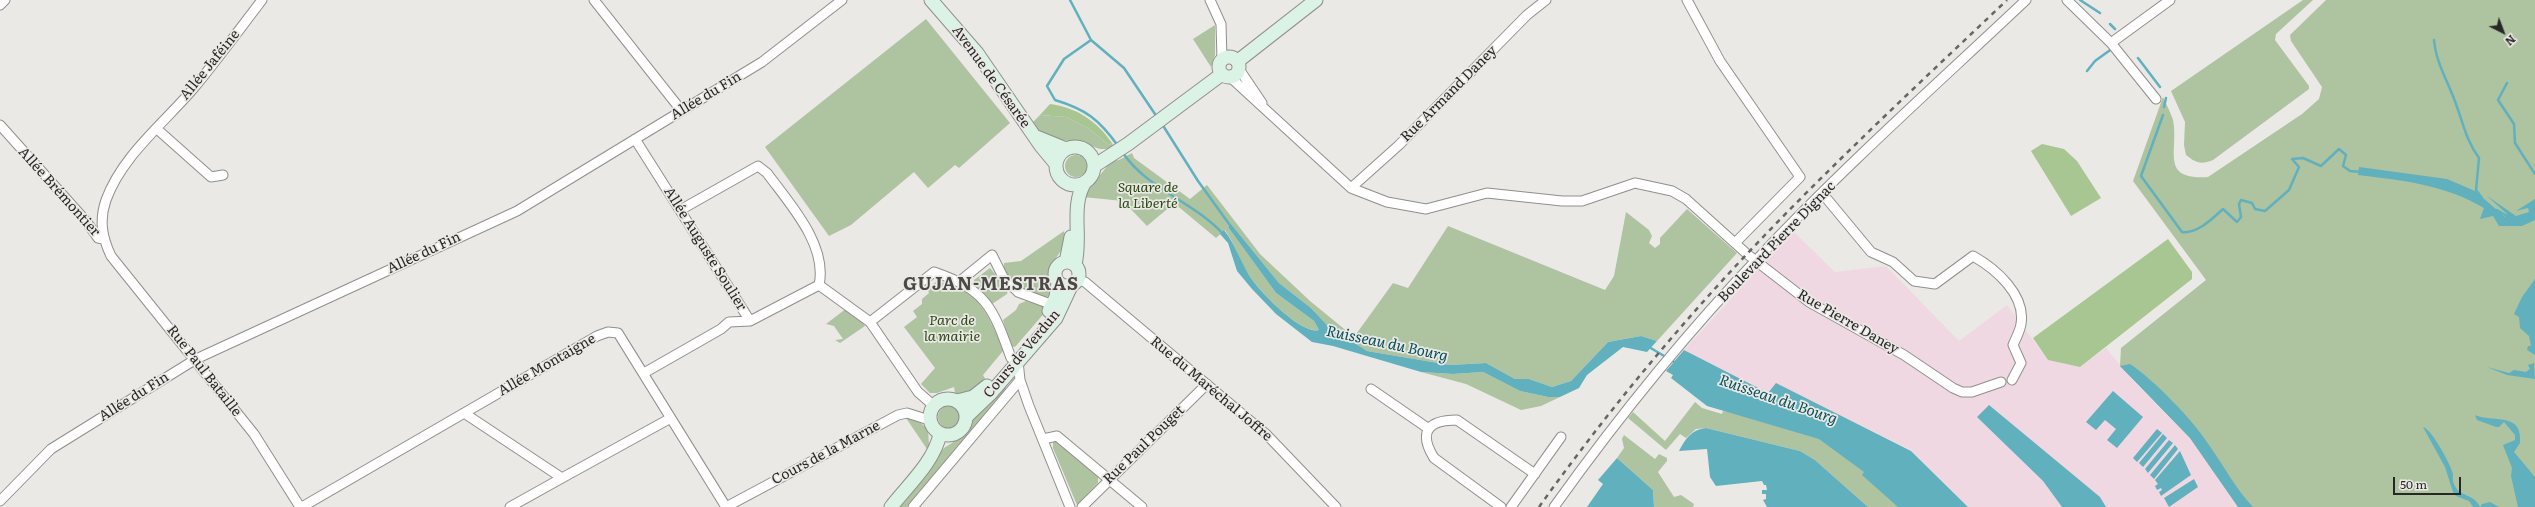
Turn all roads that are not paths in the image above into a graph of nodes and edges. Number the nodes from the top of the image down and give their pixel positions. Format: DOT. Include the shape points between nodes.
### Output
graph roads {
  1 [pos="5,0"];
  2 [pos="262,0"];
  3 [pos="594,0"];
  4 [pos="842,0"];
  5 [pos="931,0"];
  6 [pos="1210,0"];
  7 [pos="1316,0"];
  8 [pos="1546,0"];
  9 [pos="1687,0"];
  10 [pos="2026,0"];
  11 [pos="2067,0"];
  12 [pos="2170,0"];
  13 [pos="0,5"];
  14 [pos="2111,43"];
  15 [pos="1222,59"];
  16 [pos="1232,70"];
  17 [pos="2156,99"];
  18 [pos="680,110"];
  19 [pos="0,125"];
  20 [pos="157,129"];
  21 [pos="1034,136"];
  22 [pos="635,139"];
  23 [pos="1066,149"];
  24 [pos="1091,160"];
  25 [pos="1056,164"];
  26 [pos="223,176"];
  27 [pos="1085,182"];
  28 [pos="1066,183"];
  29 [pos="1351,188"];
  30 [pos="1822,193"];
  31 [pos="682,210"];
  32 [pos="102,217"];
  33 [pos="86,221"];
  34 [pos="103,240"];
  35 [pos="1735,243"];
  36 [pos="1755,261"];
  37 [pos="1070,263"];
  38 [pos="960,281"];
  39 [pos="1058,283"];
  40 [pos="1075,283"];
  41 [pos="819,285"];
  42 [pos="1053,305"];
  43 [pos="750,321"];
  44 [pos="870,322"];
  45 [pos="196,359"];
  46 [pos="1014,360"];
  47 [pos="644,373"];
  48 [pos="2012,380"];
  49 [pos="2001,382"];
  50 [pos="1015,384"];
  51 [pos="1207,384"];
  52 [pos="1371,389"];
  53 [pos="958,401"];
  54 [pos="933,405"];
  55 [pos="464,413"];
  56 [pos="966,417"];
  57 [pos="669,420"];
  58 [pos="929,420"];
  59 [pos="1429,429"];
  60 [pos="940,434"];
  61 [pos="1561,437"];
  62 [pos="1043,439"];
  63 [pos="1535,474"];
  64 [pos="562,478"];
  65 [pos="1108,479"];
  66 [pos="2,500"];
  67 [pos="301,507"];
  68 [pos="510,507"];
  69 [pos="726,507"];
  70 [pos="891,507"];
  71 [pos="913,507"];
  72 [pos="1070,507"];
  73 [pos="1082,507"];
  74 [pos="1142,507"];
  75 [pos="1336,507"];
  76 [pos="1501,507"];
  77 [pos="1511,507"];
  78 [pos="1554,507"];
  1 -- 13 [label="street"];
  2 -- 20 [label="street, Allée Jaféine" via="193,89"];
  3 -- 18 [label="street"];
  4 -- 18 [label="street, Allée du Fin" via="762,62"];
  5 -- 21 [label="main road, Avenue de Césarée" via="977,53"];
  6 -- 15 [label="street" via="1221,24"];
  7 -- 16 [label="main road"];
  8 -- 29 [label="street, Rue Armand Daney" via="1527,15 1399,145"];
  9 -- 35 [label="street" via="1720,61 1800,177"];
  10 -- 30 [label="street, Boulevard Pierre Dignac"];
  11 -- 14 [label="street"];
  12 -- 14 [label="street"];
  14 -- 17 [label="street"];
  15 -- 16 [label="main road" via="1230,56"];
  16 -- 24 [label="main road" via="1128,144"];
  16 -- 29 [label="street" via="1263,106"];
  18 -- 22 [label="street, Allée du Fin"];
  19 -- 33 [label="street, Allée Brémontier"];
  20 -- 26 [label="street" via="211,177"];
  20 -- 32 [label="street, Allée Jaféine" via="120,170 106,200"];
  21 -- 23 [label="main road, Avenue de Césarée"];
  21 -- 25 [label="main road, Avenue de Césarée"];
  22 -- 31 [label="street, Allée Auguste Soulier"];
  22 -- 45 [label="street, Allée du Fin" via="516,210"];
  23 -- 24 [label="main road" via="1078,147"];
  23 -- 25 [label="main road"];
  24 -- 27 [label="main road" via="1090,178"];
  25 -- 28 [label="main road" via="1058,176"];
  27 -- 28 [label="main road" via="1072,185"];
  27 -- 37 [label="main road" via="1078,201 1079,238"];
  28 -- 37 [label="main road" via="1070,201"];
  29 -- 35 [label="street, Rue Pierre Daney" via="1386,202 1426,209 1487,193 1582,201 1636,183 1672,191"];
  30 -- 36 [label="street, Boulevard Pierre Dignac"];
  30 -- 48 [label="street" via="1871,252 1893,262 1914,281 1934,284 1973,256 1988,264 2017,297 2020,305 2021,324 2013,345 2021,363"];
  31 -- 41 [label="street" via="758,166 767,173 813,237 821,277"];
  31 -- 43 [label="street, Allée Auguste Soulier"];
  32 -- 33 [label="street"];
  32 -- 34 [label="street, Allée Jaféine"];
  33 -- 34 [label="street, Allée Brémontier" via="98,238"];
  34 -- 45 [label="street, Rue Paul Bataille" via="111,256"];
  35 -- 36 [label="street, Rue Pierre Daney"];
  36 -- 49 [label="street, Rue Pierre Daney" via="1820,309 1839,317 1904,355 1958,391 1972,392"];
  36 -- 78 [label="street, Boulevard Pierre Dignac" via="1599,445"];
  37 -- 39 [label="main road" via="1056,268 1054,276"];
  37 -- 40 [label="main road" via="1079,272"];
  38 -- 42 [label="street" via="992,255 1003,277 1018,292"];
  38 -- 44 [label="street" via="934,272"];
  38 -- 46 [label="street" via="979,296 997,318"];
  39 -- 40 [label="main road" via="1064,286"];
  39 -- 42 [label="main road, Cours de Verdun"];
  40 -- 46 [label="main road, Cours de Verdun" via="1056,318"];
  40 -- 51 [label="street, Rue du Maréchal Joffre" via="1085,282"];
  41 -- 43 [label="street, Allée Auguste Soulier"];
  41 -- 44 [label="street"];
  42 -- 46 [label="main road, Cours de Verdun"];
  43 -- 47 [label="street" via="729,322"];
  44 -- 54 [label="street" via="918,392"];
  45 -- 66 [label="street, Allée du Fin" via="51,449"];
  45 -- 67 [label="street, Rue Paul Bataille" via="254,434"];
  46 -- 50 [label="main road, Cours de Verdun"];
  46 -- 53 [label="main road, Cours de Verdun" via="973,397"];
  47 -- 55 [label="street, Allée Montaigne" via="618,333 608,332"];
  47 -- 57 [label="street, Allée Montaigne"];
  50 -- 56 [label="main road, Cours de Verdun"];
  50 -- 62 [label="street"];
  50 -- 71 [label="street"];
  51 -- 65 [label="street, Rue Paul Pouget"];
  51 -- 75 [label="street, Rue du Maréchal Joffre" via="1267,435"];
  52 -- 59 [label="street"];
  53 -- 54 [label="main road" via="942,399"];
  53 -- 56 [label="main road"];
  54 -- 58 [label="main road"];
  55 -- 64 [label="street"];
  55 -- 67 [label="street, Allée Montaigne"];
  56 -- 60 [label="main road" via="958,433 946,436"];
  57 -- 64 [label="street"];
  57 -- 69 [label="street, Allée Montaigne"];
  58 -- 60 [label="main road" via="935,431"];
  58 -- 69 [label="street, Cours de la Marne" via="907,413 898,415"];
  59 -- 63 [label="street" via="1441,420 1457,420"];
  59 -- 76 [label="street" via="1426,434 1428,447 1434,458"];
  60 -- 70 [label="main road" via="937,446 929,459"];
  61 -- 63 [label="street"];
  62 -- 65 [label="street" via="1057,436"];
  62 -- 72 [label="street"];
  63 -- 77 [label="street"];
  64 -- 68 [label="street"];
  65 -- 73 [label="street, Rue Paul Pouget"];
  65 -- 74 [label="street"];
}
